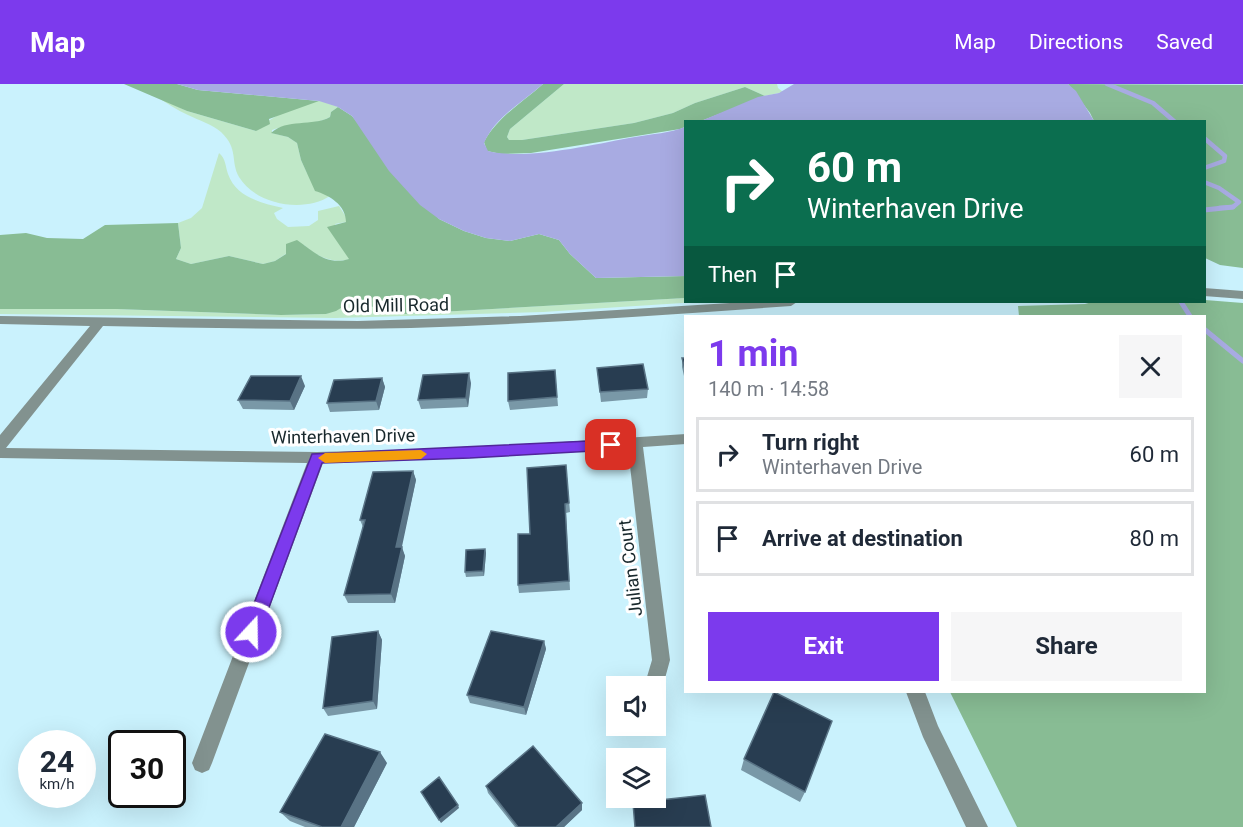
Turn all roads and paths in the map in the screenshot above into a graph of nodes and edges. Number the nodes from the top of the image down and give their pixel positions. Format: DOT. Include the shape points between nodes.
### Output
graph roads {
  1 [pos="1206,292"];
  2 [pos="1243,295"];
  3 [pos="770,303"];
  4 [pos="776,315"];
  5 [pos="0,320"];
  6 [pos="100,321"];
  7 [pos="684,439"];
  8 [pos="635,443"];
  9 [pos="0,445"];
  10 [pos="0,453"];
  11 [pos="317,458"];
  12 [pos="657,676"];
  13 [pos="916,693"];
  14 [pos="202,763"];
  15 [pos="977,827"];
  1 -- 2 [label="street"];
  3 -- 4 [label="street"];
  3 -- 6 [label="street, Old Mill Road" via="411,324"];
  5 -- 6 [label="street, Old Mill Road"];
  6 -- 9 [label="street"];
  7 -- 8 [label="street, Winterhaven Drive"];
  8 -- 11 [label="street, Winterhaven Drive"];
  8 -- 12 [label="street, Julian Court" via="661,660"];
  10 -- 11 [label="street, Winterhaven Drive"];
  11 -- 14 [label="street"];
  13 -- 15 [label="street"];
}
